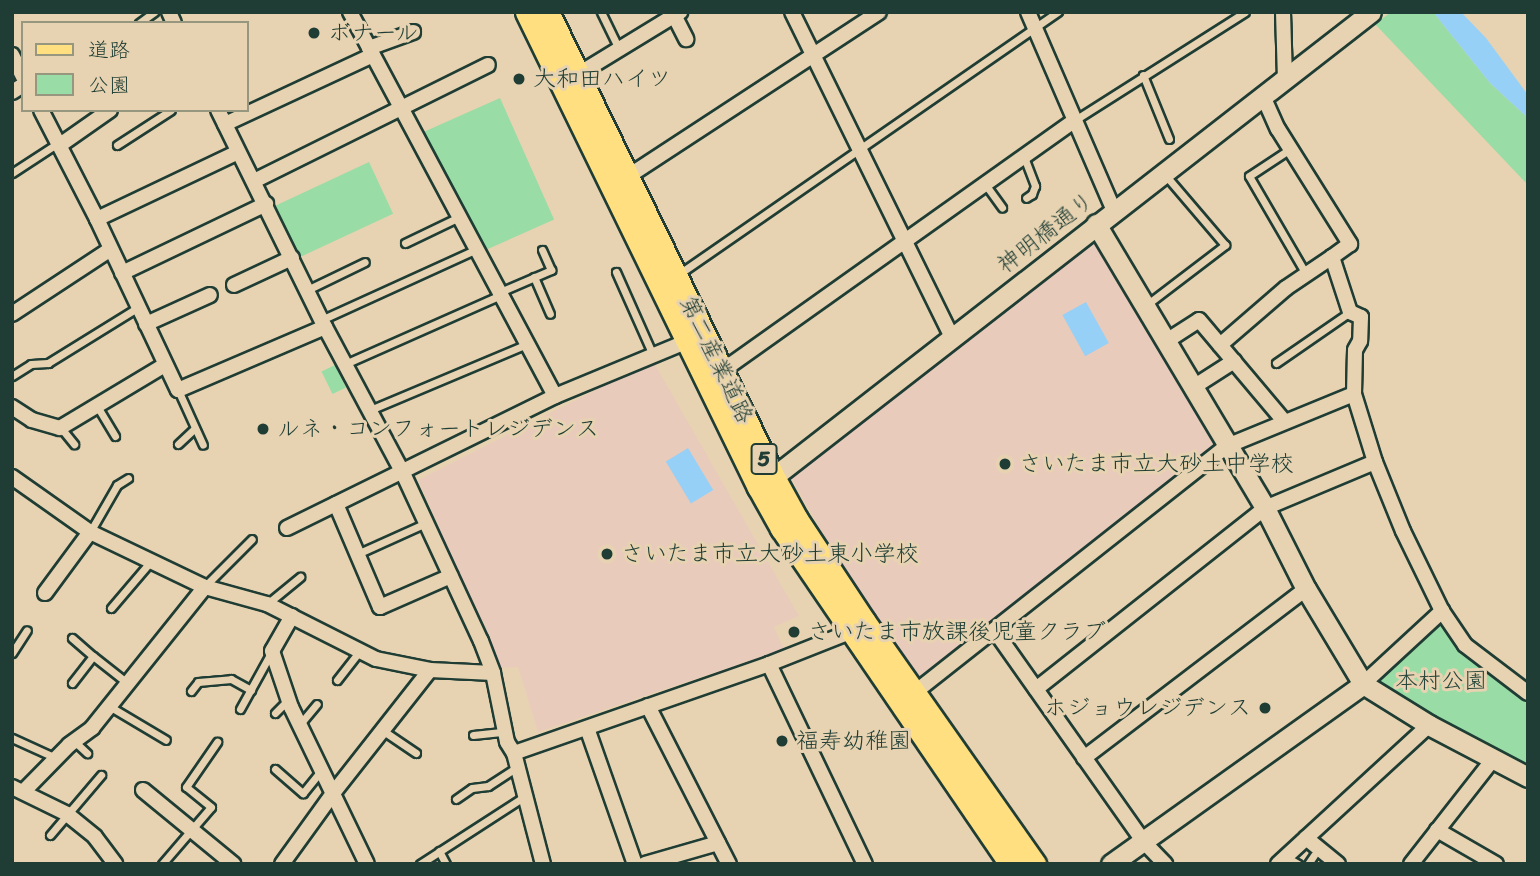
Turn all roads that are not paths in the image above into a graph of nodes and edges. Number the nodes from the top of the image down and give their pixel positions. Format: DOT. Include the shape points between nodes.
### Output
graph roads {
  1 [pos="350,12"];
  2 [pos="527,12"];
  3 [pos="547,12"];
  4 [pos="601,12"];
  5 [pos="792,12"];
  6 [pos="879,12"];
  7 [pos="1028,12"];
  8 [pos="1058,12"];
  9 [pos="1245,12"];
  10 [pos="1283,12"];
  11 [pos="677,15"];
  12 [pos="1368,15"];
  13 [pos="1035,27"];
  14 [pos="413,32"];
  15 [pos="686,39"];
  16 [pos="619,50"];
  17 [pos="371,51"];
  18 [pos="813,55"];
  19 [pos="488,65"];
  20 [pos="1143,75"];
  21 [pos="1285,79"];
  22 [pos="569,80"];
  23 [pos="1263,96"];
  24 [pos="403,110"];
  25 [pos="42,112"];
  26 [pos="107,112"];
  27 [pos="168,112"];
  28 [pos="219,112"];
  29 [pos="1075,120"];
  30 [pos="225,124"];
  31 [pos="1168,139"];
  32 [pos="60,145"];
  33 [pos="117,145"];
  34 [pos="861,148"];
  35 [pos="1290,149"];
  36 [pos="238,152"];
  37 [pos="1024,157"];
  38 [pos="12,173"];
  39 [pos="1163,173"];
  40 [pos="626,177"];
  41 [pos="254,181"];
  42 [pos="985,184"];
  43 [pos="1026,198"];
  44 [pos="265,204"];
  45 [pos="1002,207"];
  46 [pos="1114,211"];
  47 [pos="460,216"];
  48 [pos="97,219"];
  49 [pos="1096,224"];
  50 [pos="905,240"];
  51 [pos="405,243"];
  52 [pos="111,249"];
  53 [pos="477,249"];
  54 [pos="542,250"];
  55 [pos="1332,257"];
  56 [pos="292,258"];
  57 [pos="365,262"];
  58 [pos="616,272"];
  59 [pos="122,273"];
  60 [pos="1306,274"];
  61 [pos="534,277"];
  62 [pos="675,277"];
  63 [pos="234,285"];
  64 [pos="307,290"];
  65 [pos="501,294"];
  66 [pos="210,295"];
  67 [pos="1144,306"];
  68 [pos="136,308"];
  69 [pos="1350,312"];
  70 [pos="12,314"];
  71 [pos="550,314"];
  72 [pos="323,323"];
  73 [pos="146,324"];
  74 [pos="953,337"];
  75 [pos="688,341"];
  76 [pos="1165,342"];
  77 [pos="527,343"];
  78 [pos="1220,345"];
  79 [pos="653,356"];
  80 [pos="1234,361"];
  81 [pos="1276,363"];
  82 [pos="345,364"];
  83 [pos="165,365"];
  84 [pos="722,371"];
  85 [pos="12,376"];
  86 [pos="1192,388"];
  87 [pos="178,390"];
  88 [pos="1354,394"];
  89 [pos="555,396"];
  90 [pos="97,406"];
  91 [pos="12,407"];
  92 [pos="370,410"];
  93 [pos="1285,422"];
  94 [pos="60,428"];
  95 [pos="195,428"];
  96 [pos="115,436"];
  97 [pos="178,443"];
  98 [pos="74,444"];
  99 [pos="203,445"];
  100 [pos="1227,446"];
  101 [pos="1376,463"];
  102 [pos="402,471"];
  103 [pos="128,478"];
  104 [pos="14,481"];
  105 [pos="766,483"];
  106 [pos="336,504"];
  107 [pos="1265,509"];
  108 [pos="426,523"];
  109 [pos="287,528"];
  110 [pos="90,532"];
  111 [pos="251,539"];
  112 [pos="357,554"];
  113 [pos="152,560"];
  114 [pos="451,576"];
  115 [pos="300,577"];
  116 [pos="205,587"];
  117 [pos="1306,589"];
  118 [pos="45,593"];
  119 [pos="267,604"];
  120 [pos="111,608"];
  121 [pos="1441,611"];
  122 [pos="292,616"];
  123 [pos="27,630"];
  124 [pos="995,631"];
  125 [pos="850,632"];
  126 [pos="72,639"];
  127 [pos="272,651"];
  128 [pos="360,651"];
  129 [pos="12,653"];
  130 [pos="93,656"];
  131 [pos="769,664"];
  132 [pos="430,670"];
  133 [pos="493,673"];
  134 [pos="337,680"];
  135 [pos="126,682"];
  136 [pos="72,683"];
  137 [pos="1363,684"];
  138 [pos="1036,689"];
  139 [pos="251,690"];
  140 [pos="191,691"];
  141 [pos="914,693"];
  142 [pos="1528,693"];
  143 [pos="289,700"];
  144 [pos="317,704"];
  145 [pos="108,706"];
  146 [pos="648,706"];
  147 [pos="240,709"];
  148 [pos="275,713"];
  149 [pos="300,724"];
  150 [pos="1429,725"];
  151 [pos="586,728"];
  152 [pos="382,730"];
  153 [pos="504,732"];
  154 [pos="473,735"];
  155 [pos="12,738"];
  156 [pos="166,740"];
  157 [pos="74,741"];
  158 [pos="217,742"];
  159 [pos="87,753"];
  160 [pos="416,753"];
  161 [pos="57,758"];
  162 [pos="1084,758"];
  163 [pos="1494,758"];
  164 [pos="516,760"];
  165 [pos="275,769"];
  166 [pos="321,771"];
  167 [pos="101,775"];
  168 [pos="1528,777"];
  169 [pos="18,789"];
  170 [pos="143,790"];
  171 [pos="334,792"];
  172 [pos="525,796"];
  173 [pos="456,799"];
  174 [pos="67,814"];
  175 [pos="1437,830"];
  176 [pos="193,831"];
  177 [pos="50,835"];
  178 [pos="1306,838"];
  179 [pos="1143,841"];
  180 [pos="718,843"];
  181 [pos="439,851"];
  182 [pos="1302,854"];
  183 [pos="1311,859"];
  184 [pos="115,864"];
  185 [pos="162,864"];
  186 [pos="233,864"];
  187 [pos="282,864"];
  188 [pos="367,864"];
  189 [pos="420,864"];
  190 [pos="446,864"];
  191 [pos="543,864"];
  192 [pos="635,864"];
  193 [pos="645,864"];
  194 [pos="729,864"];
  195 [pos="865,864"];
  196 [pos="1011,864"];
  197 [pos="1034,864"];
  198 [pos="1111,864"];
  199 [pos="1165,864"];
  200 [pos="1278,864"];
  201 [pos="1338,864"];
  202 [pos="1411,864"];
  203 [pos="1496,864"];
  1 -- 17 [label="street"];
  2 -- 22 [label="main road, 第二産業道路 / 5"];
  3 -- 22 [label="main road, 第二産業道路 / 5"];
  4 -- 16 [label="lane"];
  5 -- 18 [label="street"];
  6 -- 18 [label="street"];
  7 -- 13 [label="street"];
  8 -- 13 [label="lane"];
  9 -- 20 [label="lane"];
  10 -- 21 [label="street"];
  11 -- 15 [label="street"];
  11 -- 16 [label="street"];
  12 -- 21 [label="street, 神明橋通り"];
  13 -- 29 [label="street"];
  13 -- 34 [label="lane"];
  14 -- 17 [label="street"];
  16 -- 22 [label="street"];
  17 -- 24 [label="street"];
  17 -- 30 [label="street"];
  18 -- 34 [label="street"];
  18 -- 40 [label="street"];
  19 -- 24 [label="street"];
  20 -- 29 [label="lane"];
  20 -- 31 [label="lane"];
  21 -- 23 [label="street, 神明橋通り"];
  22 -- 40 [label="main road, 第二産業道路 / 5"];
  22 -- 75 [label="main road, 第二産業道路 / 5"];
  23 -- 35 [label="street"];
  23 -- 39 [label="street, 神明橋通り"];
  24 -- 41 [label="street"];
  24 -- 47 [label="street"];
  25 -- 32 [label="street"];
  26 -- 32 [label="street"];
  27 -- 33 [label="lane"];
  28 -- 30 [label="street"];
  29 -- 37 [label="street"];
  29 -- 46 [label="street"];
  30 -- 36 [label="street"];
  32 -- 38 [label="lane"];
  32 -- 48 [label="street"];
  34 -- 50 [label="street"];
  34 -- 62 [label="lane"];
  35 -- 55 [label="street" via="1350,244"];
  35 -- 60 [label="lane" via="1249,176"];
  36 -- 41 [label="street"];
  36 -- 48 [label="street"];
  37 -- 42 [label="street"];
  37 -- 43 [label="lane" via="1035,186"];
  39 -- 46 [label="street, 神明橋通り"];
  39 -- 67 [label="lane" via="1225,246"];
  40 -- 62 [label="main road, 第二産業道路 / 5"];
  41 -- 44 [label="street"];
  42 -- 45 [label="lane"];
  42 -- 50 [label="street"];
  44 -- 56 [label="street"];
  44 -- 59 [label="street"];
  46 -- 49 [label="street, 神明橋通り"];
  47 -- 51 [label="lane"];
  47 -- 53 [label="street"];
  48 -- 52 [label="street"];
  49 -- 67 [label="street"];
  49 -- 74 [label="street, 神明橋通り"];
  50 -- 74 [label="street"];
  50 -- 84 [label="street"];
  52 -- 59 [label="street"];
  52 -- 70 [label="street"];
  53 -- 65 [label="street"];
  53 -- 72 [label="lane"];
  54 -- 61 [label="lane" via="551,270"];
  55 -- 60 [label="street"];
  55 -- 69 [label="street"];
  56 -- 63 [label="street"];
  56 -- 64 [label="street"];
  57 -- 64 [label="lane"];
  58 -- 79 [label="lane"];
  59 -- 68 [label="street"];
  60 -- 78 [label="street"];
  61 -- 65 [label="lane"];
  61 -- 71 [label="lane"];
  62 -- 84 [label="main road, 第二産業道路 / 5"];
  64 -- 72 [label="street"];
  65 -- 77 [label="street"];
  65 -- 82 [label="lane"];
  66 -- 73 [label="street"];
  67 -- 76 [label="street"];
  68 -- 73 [label="street"];
  68 -- 85 [label="lane" via="48,363 31,365"];
  69 -- 81 [label="lane"];
  69 -- 88 [label="street" via="1361,317"];
  72 -- 82 [label="street"];
  72 -- 87 [label="street"];
  73 -- 83 [label="street"];
  74 -- 105 [label="street, 神明橋通り"];
  75 -- 79 [label="street"];
  75 -- 105 [label="main road, 第二産業道路 / 5"];
  76 -- 78 [label="street" via="1199,320"];
  76 -- 86 [label="street"];
  77 -- 89 [label="street"];
  77 -- 92 [label="lane"];
  78 -- 80 [label="street"];
  79 -- 89 [label="street"];
  80 -- 86 [label="street"];
  80 -- 93 [label="street"];
  82 -- 92 [label="street"];
  83 -- 87 [label="street"];
  83 -- 90 [label="street"];
  84 -- 105 [label="main road, 第二産業道路 / 5"];
  86 -- 100 [label="street"];
  87 -- 95 [label="lane"];
  88 -- 93 [label="street"];
  88 -- 101 [label="street"];
  89 -- 102 [label="street"];
  90 -- 94 [label="street"];
  90 -- 96 [label="lane"];
  91 -- 94 [label="street" via="32,420"];
  92 -- 102 [label="street"];
  93 -- 100 [label="street"];
  94 -- 98 [label="lane"];
  95 -- 97 [label="lane"];
  95 -- 99 [label="lane"];
  100 -- 107 [label="street"];
  100 -- 124 [label="street"];
  101 -- 107 [label="street"];
  101 -- 121 [label="street"];
  102 -- 106 [label="street"];
  102 -- 108 [label="street"];
  103 -- 110 [label="lane" via="117,485"];
  104 -- 110 [label="street"];
  105 -- 125 [label="main road, 第二産業道路 / 5" via="799,557"];
  105 -- 141 [label="main road, 第二産業道路 / 5"];
  106 -- 109 [label="street"];
  106 -- 112 [label="street"];
  107 -- 117 [label="street"];
  107 -- 138 [label="street"];
  108 -- 112 [label="lane"];
  108 -- 114 [label="street"];
  110 -- 113 [label="street"];
  110 -- 118 [label="street"];
  111 -- 116 [label="lane"];
  112 -- 114 [label="street" via="380,607"];
  113 -- 116 [label="street"];
  113 -- 120 [label="lane"];
  114 -- 133 [label="street"];
  115 -- 119 [label="lane"];
  116 -- 119 [label="street"];
  116 -- 135 [label="street"];
  117 -- 137 [label="street"];
  117 -- 162 [label="street"];
  119 -- 122 [label="street"];
  121 -- 137 [label="street"];
  121 -- 142 [label="street" via="1465,645"];
  122 -- 127 [label="street"];
  122 -- 128 [label="street"];
  123 -- 129 [label="lane"];
  124 -- 138 [label="street"];
  124 -- 141 [label="street"];
  125 -- 131 [label="street"];
  125 -- 196 [label="main road, 第二産業道路 / 5"];
  126 -- 130 [label="lane"];
  127 -- 139 [label="lane"];
  127 -- 143 [label="street"];
  128 -- 132 [label="street" via="376,659"];
  128 -- 134 [label="lane"];
  130 -- 135 [label="lane"];
  130 -- 136 [label="lane"];
  131 -- 146 [label="street"];
  131 -- 195 [label="street"];
  132 -- 133 [label="street"];
  132 -- 152 [label="street"];
  133 -- 153 [label="street"];
  135 -- 145 [label="street"];
  137 -- 150 [label="street"];
  137 -- 179 [label="street"];
  138 -- 162 [label="street"];
  139 -- 140 [label="lane" via="230,679 198,682"];
  139 -- 147 [label="lane"];
  141 -- 197 [label="main road, 第二産業道路 / 5"];
  143 -- 148 [label="lane"];
  143 -- 149 [label="street"];
  144 -- 149 [label="lane"];
  145 -- 156 [label="lane"];
  145 -- 157 [label="street" via="92,728"];
  146 -- 151 [label="street"];
  146 -- 180 [label="street"];
  149 -- 166 [label="street"];
  150 -- 163 [label="street"];
  150 -- 178 [label="street"];
  151 -- 164 [label="street"];
  151 -- 192 [label="street"];
  152 -- 160 [label="lane"];
  152 -- 171 [label="street"];
  153 -- 154 [label="lane"];
  153 -- 164 [label="street"];
  155 -- 161 [label="lane"];
  157 -- 159 [label="lane"];
  157 -- 161 [label="street"];
  158 -- 176 [label="lane" via="186,787 211,807"];
  161 -- 169 [label="street"];
  162 -- 179 [label="street"];
  163 -- 168 [label="street"];
  163 -- 175 [label="street"];
  164 -- 172 [label="street"];
  164 -- 173 [label="lane" via="488,786 472,788"];
  165 -- 166 [label="lane" via="303,793"];
  166 -- 171 [label="street"];
  167 -- 174 [label="lane"];
  169 -- 174 [label="street"];
  170 -- 176 [label="street"];
  171 -- 187 [label="street"];
  171 -- 188 [label="street"];
  172 -- 181 [label="lane"];
  172 -- 191 [label="street"];
  174 -- 177 [label="lane"];
  174 -- 184 [label="street" via="95,837"];
  175 -- 202 [label="street"];
  175 -- 203 [label="street"];
  176 -- 185 [label="lane"];
  176 -- 186 [label="street"];
  178 -- 200 [label="street"];
  178 -- 201 [label="street"];
  179 -- 198 [label="street"];
  179 -- 199 [label="street"];
  180 -- 193 [label="street"];
  180 -- 194 [label="street"];
  181 -- 189 [label="lane"];
  181 -- 190 [label="lane"];
  182 -- 183 [label="lane"];
}
